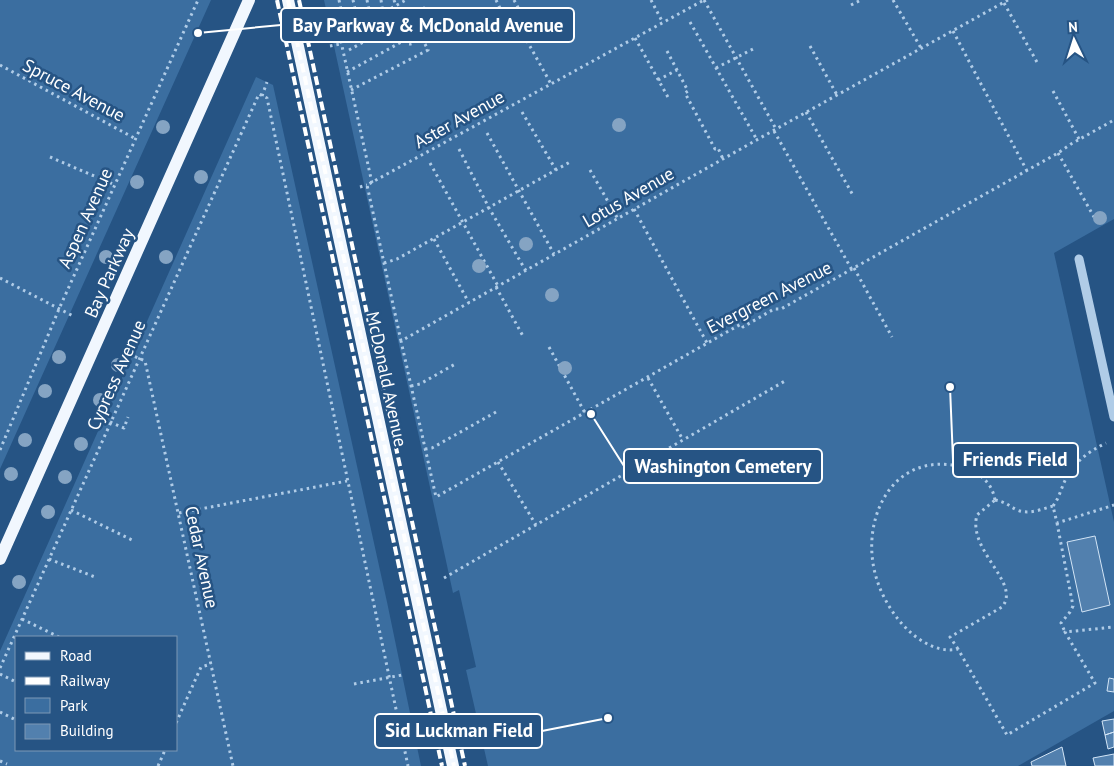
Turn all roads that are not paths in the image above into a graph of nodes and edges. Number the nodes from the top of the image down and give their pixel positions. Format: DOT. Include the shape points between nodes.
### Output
graph roads {
  1 [pos="249,0"];
  2 [pos="288,0"];
  3 [pos="1079,259"];
  4 [pos="1114,417"];
  5 [pos="0,559"];
  6 [pos="453,766"];
  1 -- 5 [label="main road, Bay Parkway"];
  2 -- 6 [label="main road, McDonald Avenue"];
  3 -- 4 [label="street"];
}
